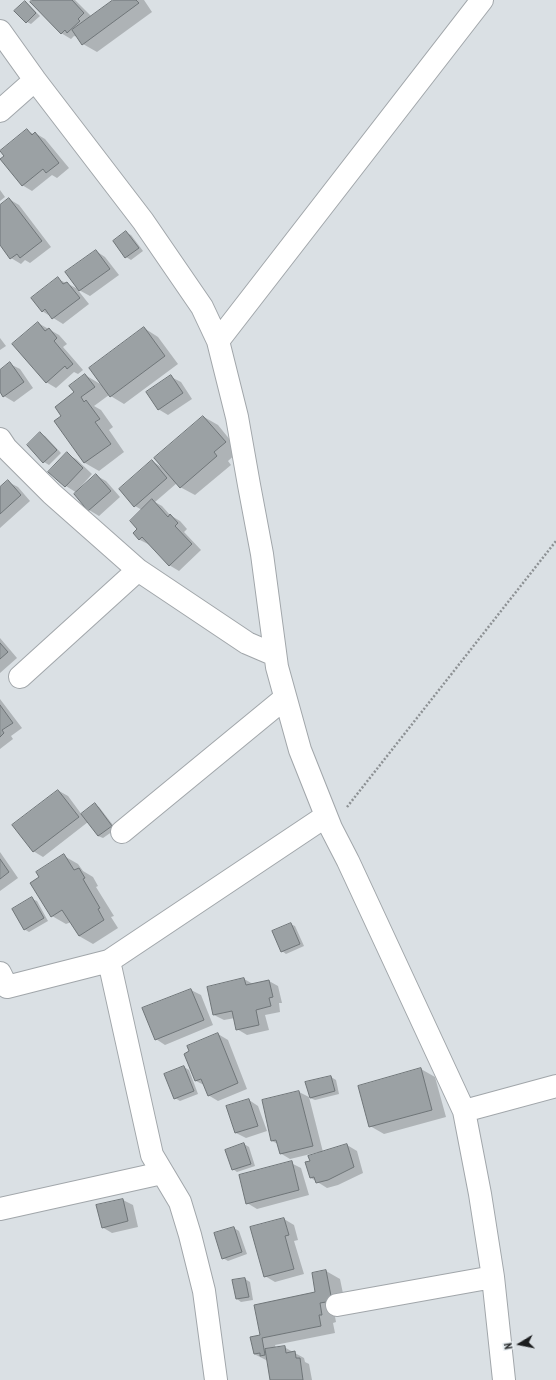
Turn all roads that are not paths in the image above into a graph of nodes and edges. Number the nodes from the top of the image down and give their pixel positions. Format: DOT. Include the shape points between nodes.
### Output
graph roads {
  1 [pos="482,0"];
  2 [pos="0,31"];
  3 [pos="35,80"];
  4 [pos="0,111"];
  5 [pos="218,341"];
  6 [pos="0,439"];
  7 [pos="138,570"];
  8 [pos="275,655"];
  9 [pos="20,677"];
  10 [pos="285,698"];
  11 [pos="328,822"];
  12 [pos="122,832"];
  13 [pos="109,961"];
  14 [pos="0,973"];
  15 [pos="556,1086"];
  16 [pos="464,1110"];
  17 [pos="162,1173"];
  18 [pos="0,1209"];
  19 [pos="493,1277"];
  20 [pos="337,1305"];
  21 [pos="216,1380"];
  22 [pos="504,1380"];
  1 -- 5 [label="street"];
  2 -- 3 [label="street"];
  3 -- 4 [label="street"];
  3 -- 5 [label="street" via="143,220 202,307"];
  5 -- 8 [label="street" via="237,417 250,485"];
  6 -- 7 [label="street" via="52,494"];
  7 -- 8 [label="street" via="247,643"];
  7 -- 9 [label="street"];
  8 -- 10 [label="street"];
  10 -- 11 [label="street" via="300,750"];
  10 -- 12 [label="street"];
  11 -- 13 [label="street"];
  11 -- 16 [label="street"];
  13 -- 14 [label="street" via="7,987"];
  13 -- 17 [label="street" via="152,1155"];
  15 -- 16 [label="street"];
  16 -- 19 [label="street"];
  17 -- 18 [label="street"];
  17 -- 21 [label="street" via="180,1202 190,1235 204,1291"];
  19 -- 20 [label="street"];
  19 -- 22 [label="street"];
}
